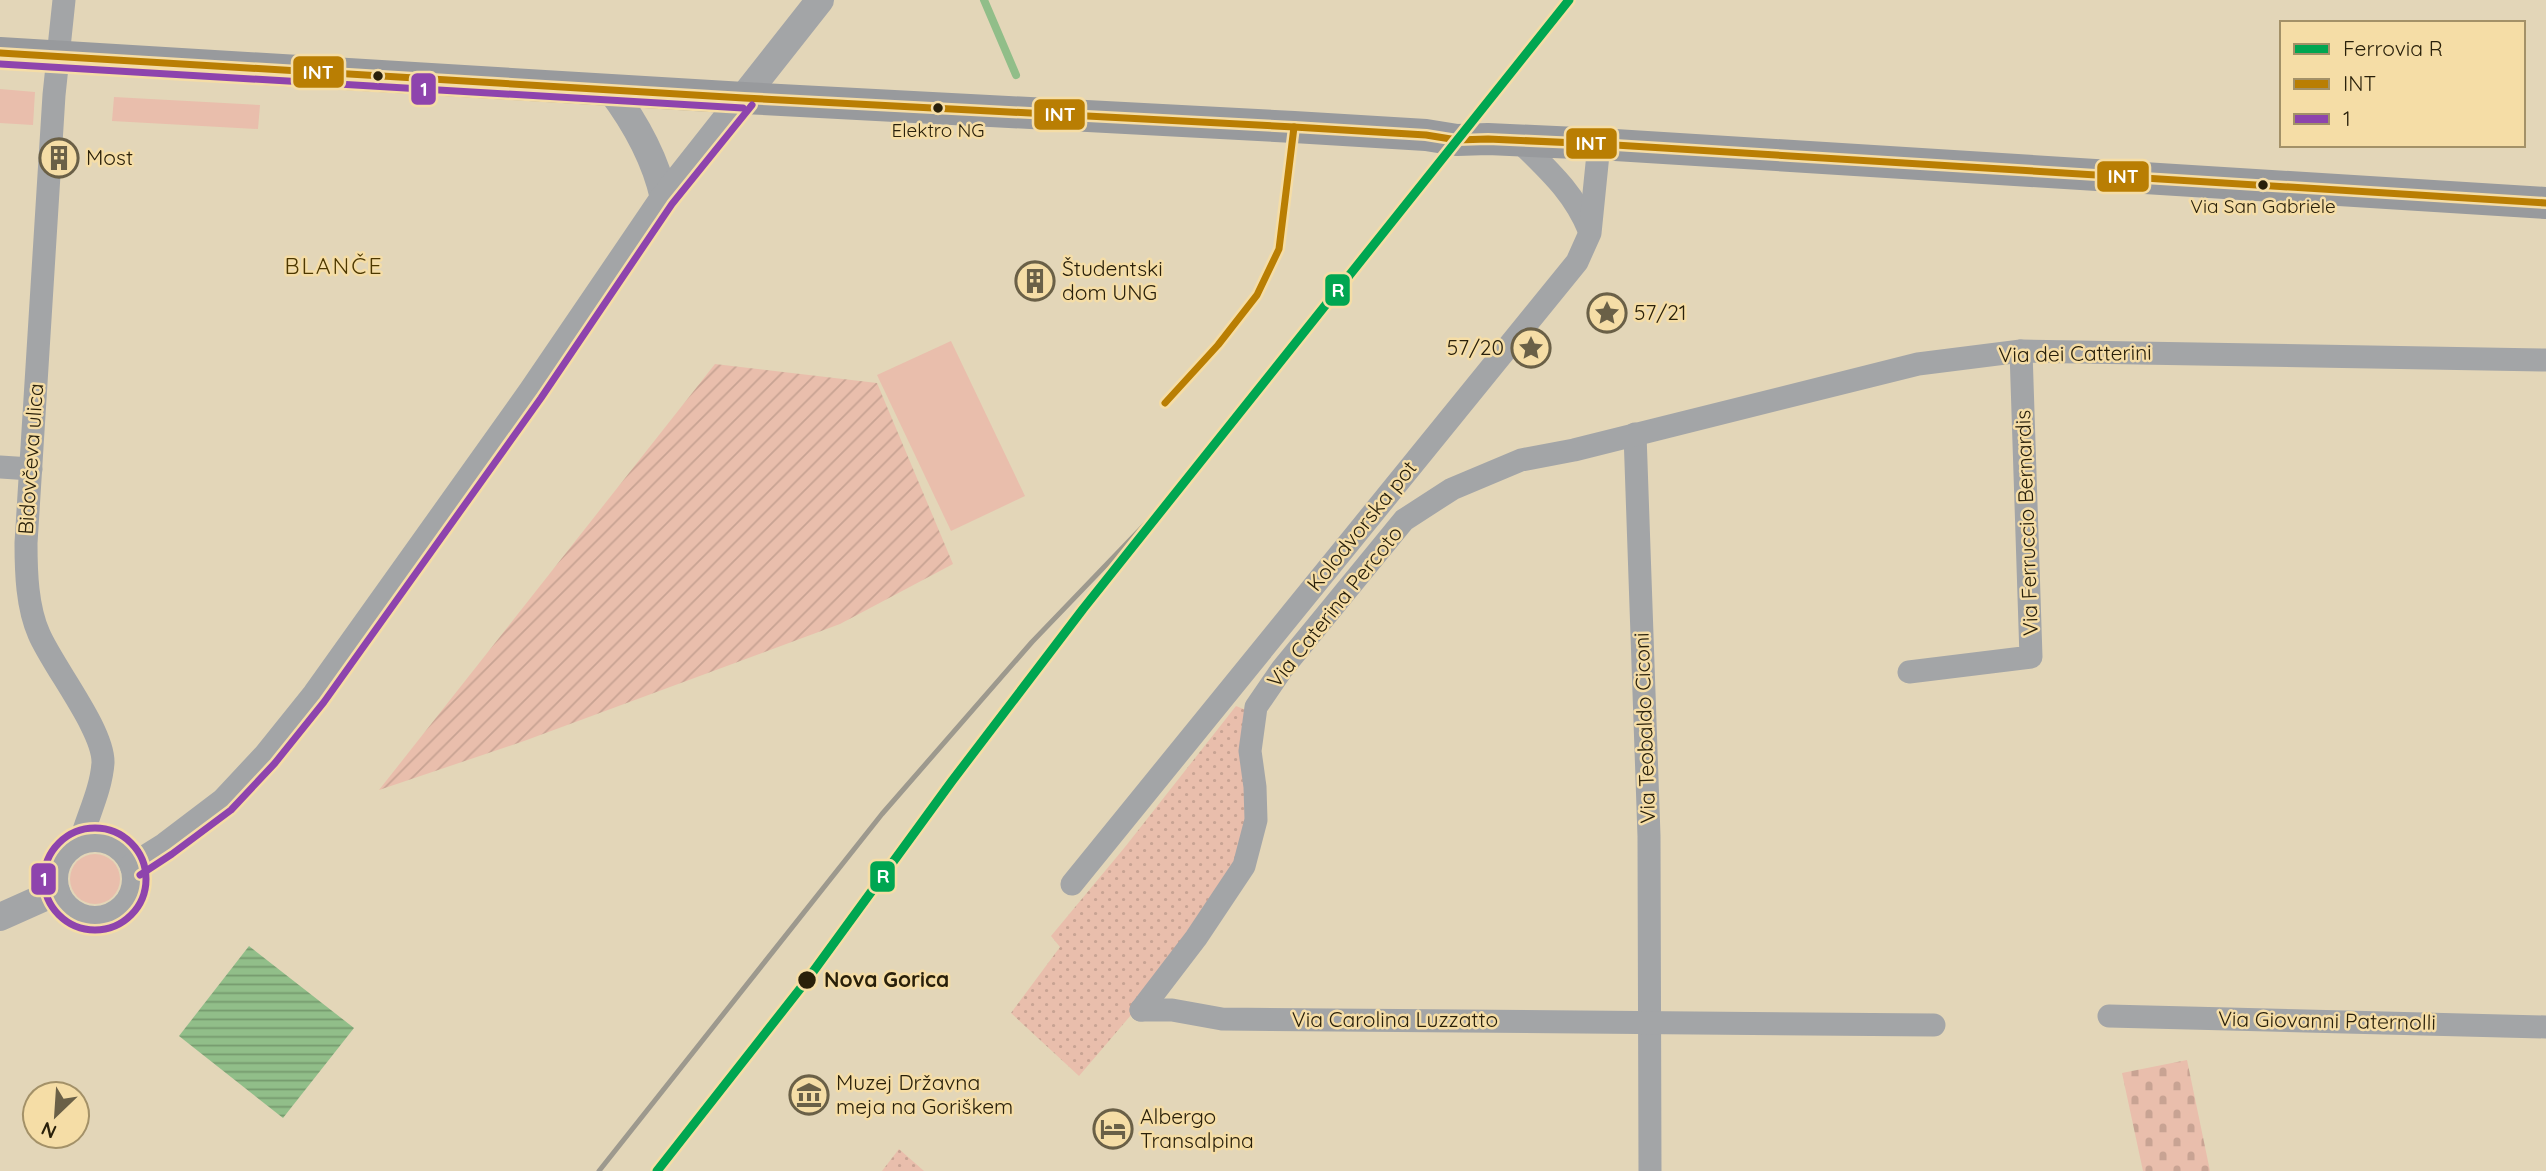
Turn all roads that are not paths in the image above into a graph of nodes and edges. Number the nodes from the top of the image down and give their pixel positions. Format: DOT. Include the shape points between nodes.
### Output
graph roads {
  1 [pos="64,0"];
  2 [pos="820,0"];
  3 [pos="0,53"];
  4 [pos="59,57"];
  5 [pos="610,89"];
  6 [pos="744,98"];
  7 [pos="1518,140"];
  8 [pos="1599,144"];
  9 [pos="664,198"];
  10 [pos="2546,203"];
  11 [pos="1590,233"];
  12 [pos="2021,351"];
  13 [pos="2546,360"];
  14 [pos="1635,434"];
  15 [pos="1574,450"];
  16 [pos="0,467"];
  17 [pos="31,469"];
  18 [pos="1909,672"];
  19 [pos="81,840"];
  20 [pos="134,866"];
  21 [pos="1072,884"];
  22 [pos="56,892"];
  23 [pos="0,917"];
  24 [pos="1142,1010"];
  25 [pos="2109,1016"];
  26 [pos="1649,1021"];
  27 [pos="1934,1025"];
  28 [pos="2546,1027"];
  29 [pos="1650,1171"];
  1 -- 4 [label="street, Bidovčeva ulica"];
  2 -- 6 [label="street"];
  3 -- 4 [label="main road"];
  4 -- 5 [label="main road"];
  4 -- 17 [label="street, Bidovčeva ulica"];
  5 -- 6 [label="main road"];
  5 -- 9 [label="street" via="645,143"];
  6 -- 7 [label="main road"];
  6 -- 9 [label="street"];
  7 -- 8 [label="main road"];
  7 -- 11 [label="street" via="1580,207"];
  8 -- 10 [label="main road"];
  8 -- 11 [label="street, Kolodvorska pot"];
  9 -- 20 [label="street" via="308,705 224,802"];
  11 -- 21 [label="street, Kolodvorska pot" via="1577,262"];
  12 -- 13 [label="street, Via dei Catterini"];
  12 -- 14 [label="street, Via dei Catterini" via="1918,364"];
  12 -- 18 [label="street, Via Ferruccio Bernardis" via="2031,657"];
  14 -- 15 [label="street, Via dei Catterini"];
  14 -- 26 [label="street, Via Teobaldo Ciconi" via="1649,836"];
  15 -- 24 [label="street, Via Caterina Percoto" via="1521,460 1452,489 1404,520 1282,669 1256,707 1250,751 1256,820 1244,866"];
  16 -- 17 [label="street"];
  17 -- 19 [label="street, Bidovčeva ulica" via="26,579 38,632 99,739 103,761"];
  19 -- 20 [label="street" via="107,839 128,854"];
  19 -- 22 [label="street" via="61,856 54,880"];
  20 -- 22 [label="street" via="136,878 129,902 109,917 84,918 72,913"];
  22 -- 23 [label="street"];
  24 -- 26 [label="street, Via Carolina Luzzatto" via="1172,1010 1222,1020"];
  25 -- 28 [label="street, Via Giovanni Paternolli"];
  26 -- 27 [label="street"];
  26 -- 29 [label="street, Via Teobaldo Ciconi"];
}
